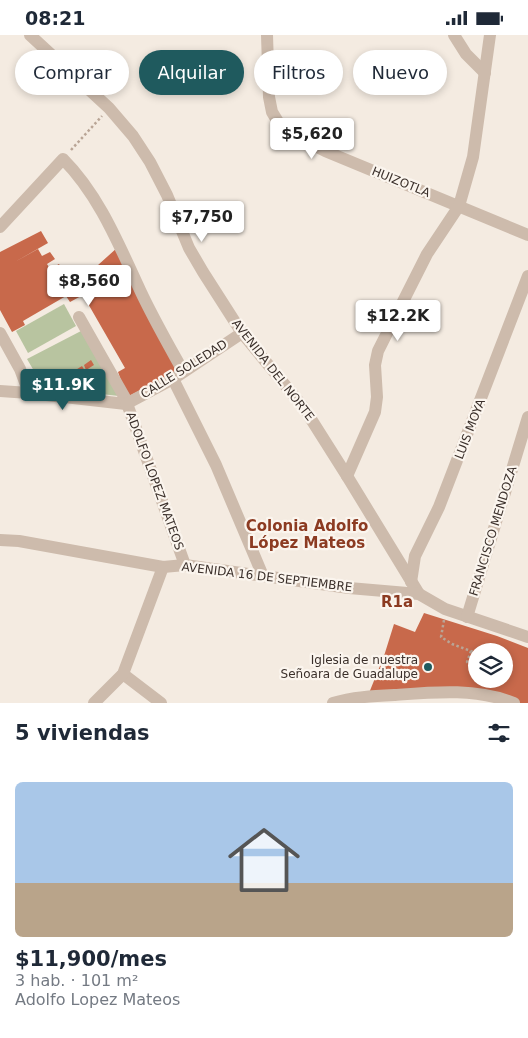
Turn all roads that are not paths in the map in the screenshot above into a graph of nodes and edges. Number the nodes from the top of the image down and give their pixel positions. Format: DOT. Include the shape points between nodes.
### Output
graph roads {
  1 [pos="30,35"];
  2 [pos="267,35"];
  3 [pos="454,35"];
  4 [pos="490,35"];
  5 [pos="485,73"];
  6 [pos="459,206"];
  7 [pos="0,227"];
  8 [pos="528,235"];
  9 [pos="528,276"];
  10 [pos="79,317"];
  11 [pos="0,333"];
  12 [pos="242,333"];
  13 [pos="178,375"];
  14 [pos="0,391"];
  15 [pos="29,393"];
  16 [pos="126,404"];
  17 [pos="528,417"];
  18 [pos="347,476"];
  19 [pos="0,540"];
  20 [pos="185,565"];
  21 [pos="163,567"];
  22 [pos="264,576"];
  23 [pos="411,581"];
  24 [pos="419,594"];
  25 [pos="467,617"];
  26 [pos="528,636"];
  27 [pos="123,674"];
  28 [pos="94,703"];
  29 [pos="161,703"];
  30 [pos="333,703"];
  31 [pos="514,703"];
  1 -- 12 [label="street, AVENIDA DEL NORTE" via="109,108 134,136 167,195 189,248"];
  2 -- 6 [label="street, HUIZOTLA" via="269,97 272,112 283,130"];
  3 -- 5 [label="street"];
  4 -- 5 [label="street"];
  5 -- 6 [label="street" via="473,157"];
  6 -- 8 [label="street, HUIZOTLA"];
  6 -- 18 [label="street" via="426,254 378,351 375,411"];
  7 -- 13 [label="street" via="63,159 85,184 118,242 163,335"];
  9 -- 23 [label="street, LUIS MOYA" via="442,498 415,556"];
  10 -- 16 [label="street"];
  11 -- 15 [label="street"];
  12 -- 13 [label="street, CALLE SOLEDAD"];
  12 -- 18 [label="street, AVENIDA DEL NORTE" via="304,408"];
  13 -- 16 [label="street, CALLE SOLEDAD"];
  13 -- 22 [label="street"];
  14 -- 15 [label="street, ADOLFO LOPEZ MATEOS"];
  15 -- 16 [label="street, ADOLFO LOPEZ MATEOS"];
  16 -- 20 [label="street, ADOLFO LOPEZ MATEOS"];
  17 -- 25 [label="street, FRANCISCO MENDOZA"];
  18 -- 23 [label="street, AVENIDA DEL NORTE"];
  19 -- 21 [label="street, AVENIDA 16 DE SEPTIEMBRE"];
  20 -- 21 [label="street, AVENIDA 16 DE SEPTIEMBRE"];
  20 -- 22 [label="street, AVENIDA 16 DE SEPTIEMBRE"];
  21 -- 27 [label="street"];
  22 -- 24 [label="street, AVENIDA 16 DE SEPTIEMBRE"];
  23 -- 24 [label="street, AVENIDA DEL NORTE"];
  24 -- 25 [label="street, AVENIDA 16 DE SEPTIEMBRE"];
  25 -- 26 [label="street, AVENIDA 16 DE SEPTIEMBRE"];
  27 -- 28 [label="street"];
  27 -- 29 [label="street"];
  30 -- 31 [label="street" via="375,696 464,693"];
}
